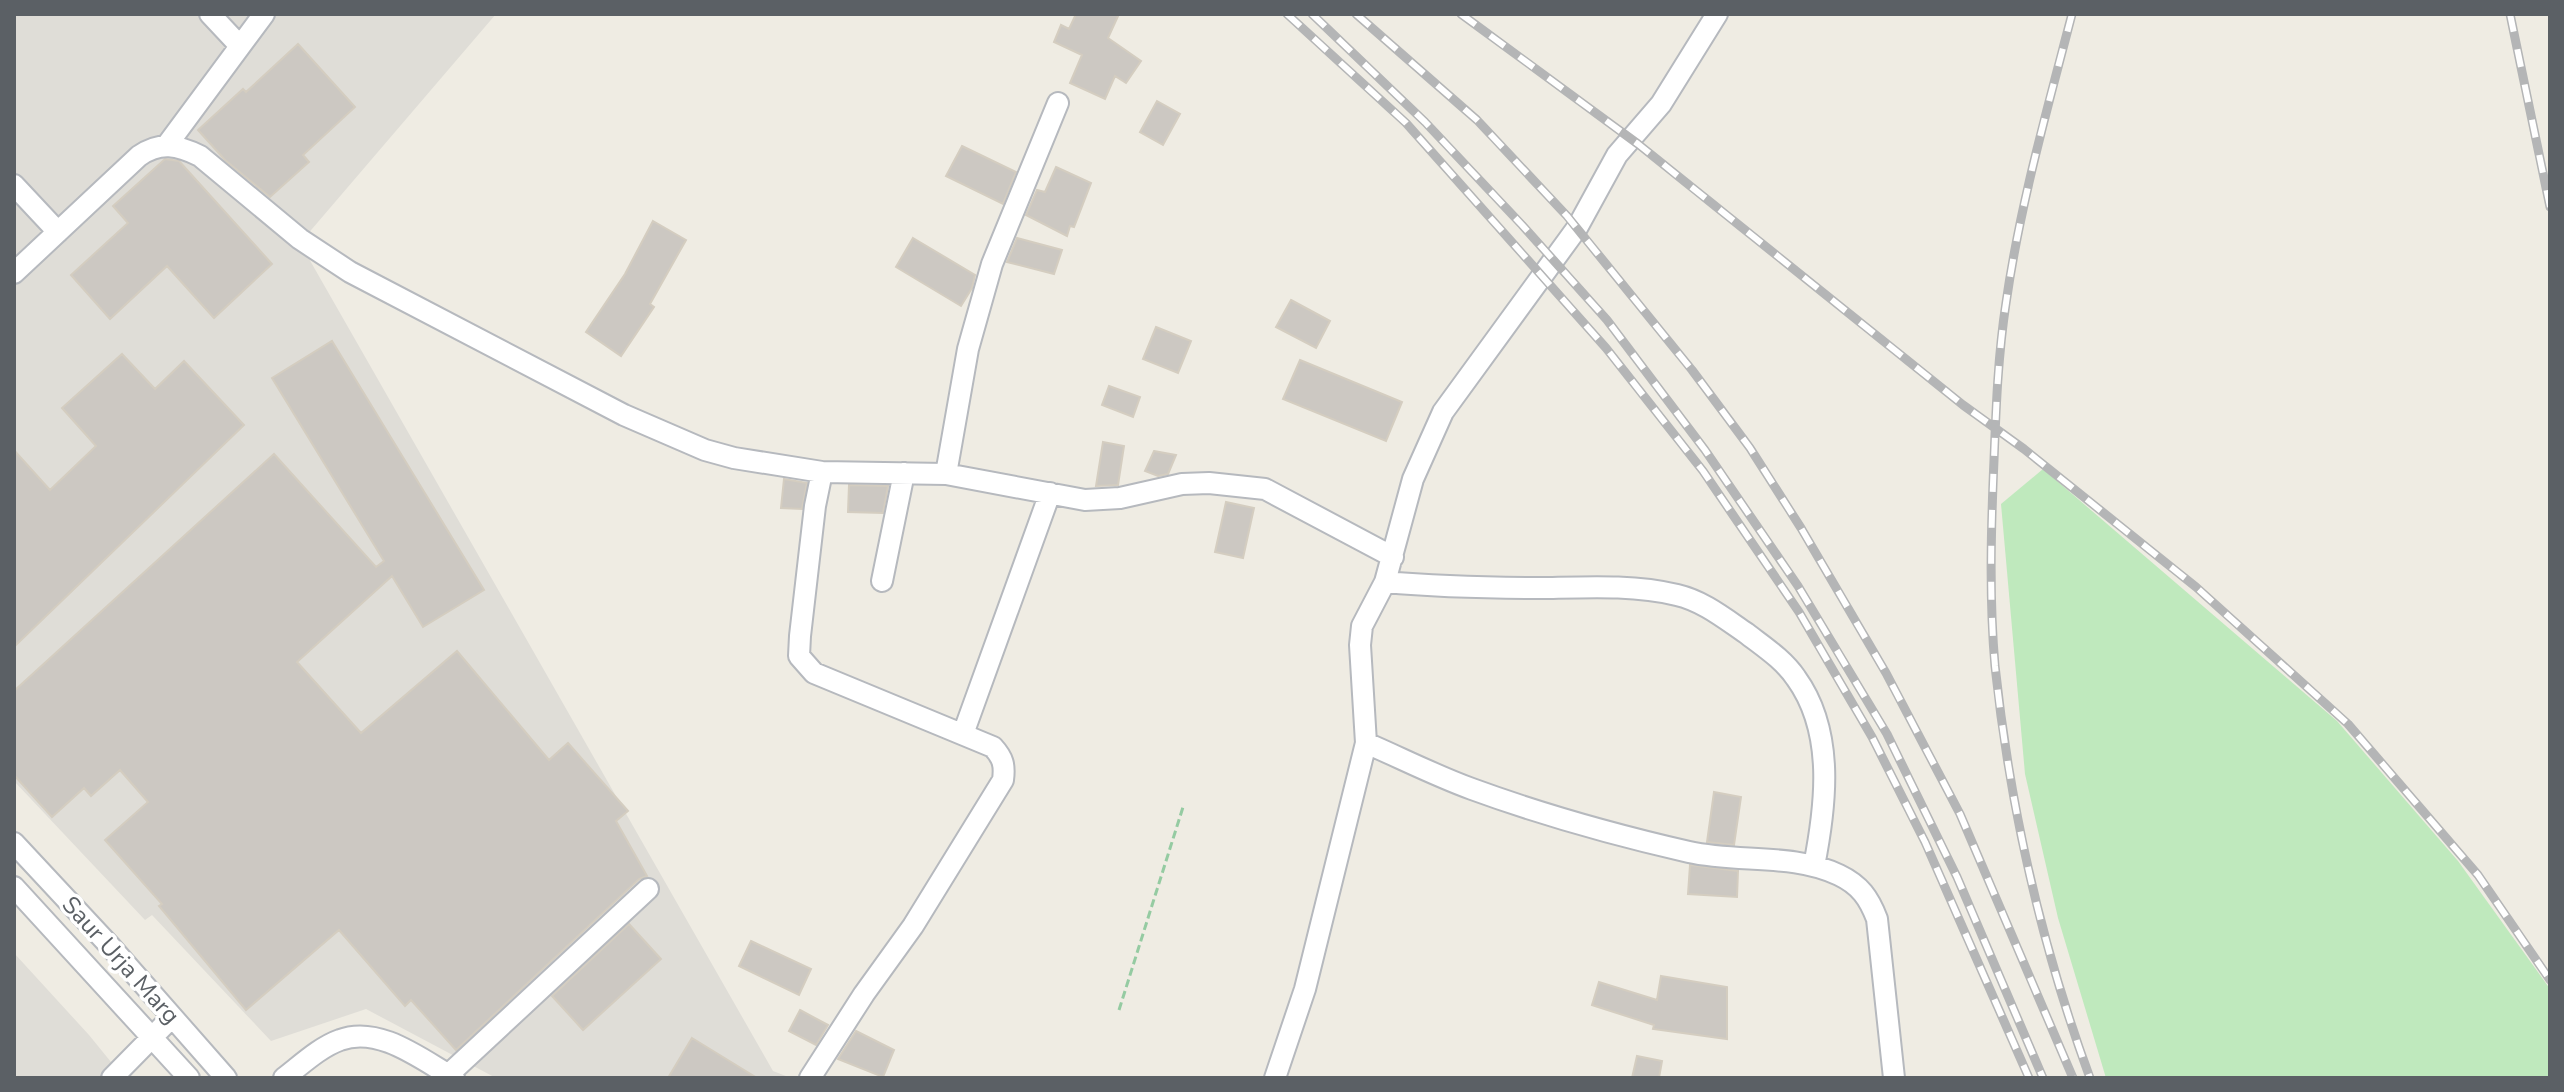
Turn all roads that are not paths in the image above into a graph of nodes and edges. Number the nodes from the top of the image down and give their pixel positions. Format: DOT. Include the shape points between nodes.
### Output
graph roads {
  1 [pos="210,14"];
  2 [pos="264,14"];
  3 [pos="1717,14"];
  4 [pos="240,46"];
  5 [pos="1058,103"];
  6 [pos="167,145"];
  7 [pos="14,185"];
  8 [pos="58,232"];
  9 [pos="14,273"];
  10 [pos="822,472"];
  11 [pos="904,473"];
  12 [pos="946,474"];
  13 [pos="1050,493"];
  14 [pos="1393,557"];
  15 [pos="882,581"];
  16 [pos="1385,582"];
  17 [pos="963,734"];
  18 [pos="1366,743"];
  19 [pos="14,843"];
  20 [pos="1814,866"];
  21 [pos="14,887"];
  22 [pos="648,889"];
  23 [pos="172,1017"];
  24 [pos="152,1037"];
  25 [pos="451,1076"];
  26 [pos="112,1078"];
  27 [pos="189,1078"];
  28 [pos="226,1078"];
  29 [pos="284,1078"];
  30 [pos="810,1078"];
  31 [pos="1275,1078"];
  32 [pos="1894,1078"];
  1 -- 4 [label="street"];
  2 -- 4 [label="street"];
  3 -- 14 [label="street" via="1661,104 1617,155 1577,228 1443,412 1413,479"];
  4 -- 6 [label="street"];
  5 -- 12 [label="street" via="992,264 968,349"];
  6 -- 8 [label="street" via="139,156"];
  6 -- 10 [label="street" via="200,156 300,239 350,272 624,415 705,450"];
  7 -- 8 [label="street"];
  8 -- 9 [label="street"];
  10 -- 11 [label="street"];
  10 -- 17 [label="street" via="799,656 814,673"];
  11 -- 12 [label="street"];
  11 -- 15 [label="street"];
  12 -- 13 [label="street"];
  13 -- 14 [label="street" via="1102,501 1182,484 1265,489"];
  13 -- 17 [label="street"];
  14 -- 16 [label="street"];
  16 -- 18 [label="street" via="1362,626"];
  16 -- 20 [label="street" via="1596,586 1674,594 1714,611 1774,654 1813,705 1825,788"];
  17 -- 30 [label="street" via="1001,755 1003,780"];
  18 -- 20 [label="street" via="1471,788 1607,833 1695,854"];
  18 -- 31 [label="street" via="1305,989"];
  19 -- 23 [label="street, Saur Urja Marg"];
  20 -- 32 [label="street" via="1857,885 1877,919"];
  21 -- 24 [label="street, Saur Urja Marg"];
  22 -- 25 [label="street"];
  23 -- 24 [label="street"];
  23 -- 28 [label="street, Saur Urja Marg"];
  24 -- 26 [label="street"];
  24 -- 27 [label="street, Saur Urja Marg"];
  25 -- 29 [label="street" via="387,1041 363,1036 341,1039"];
}
